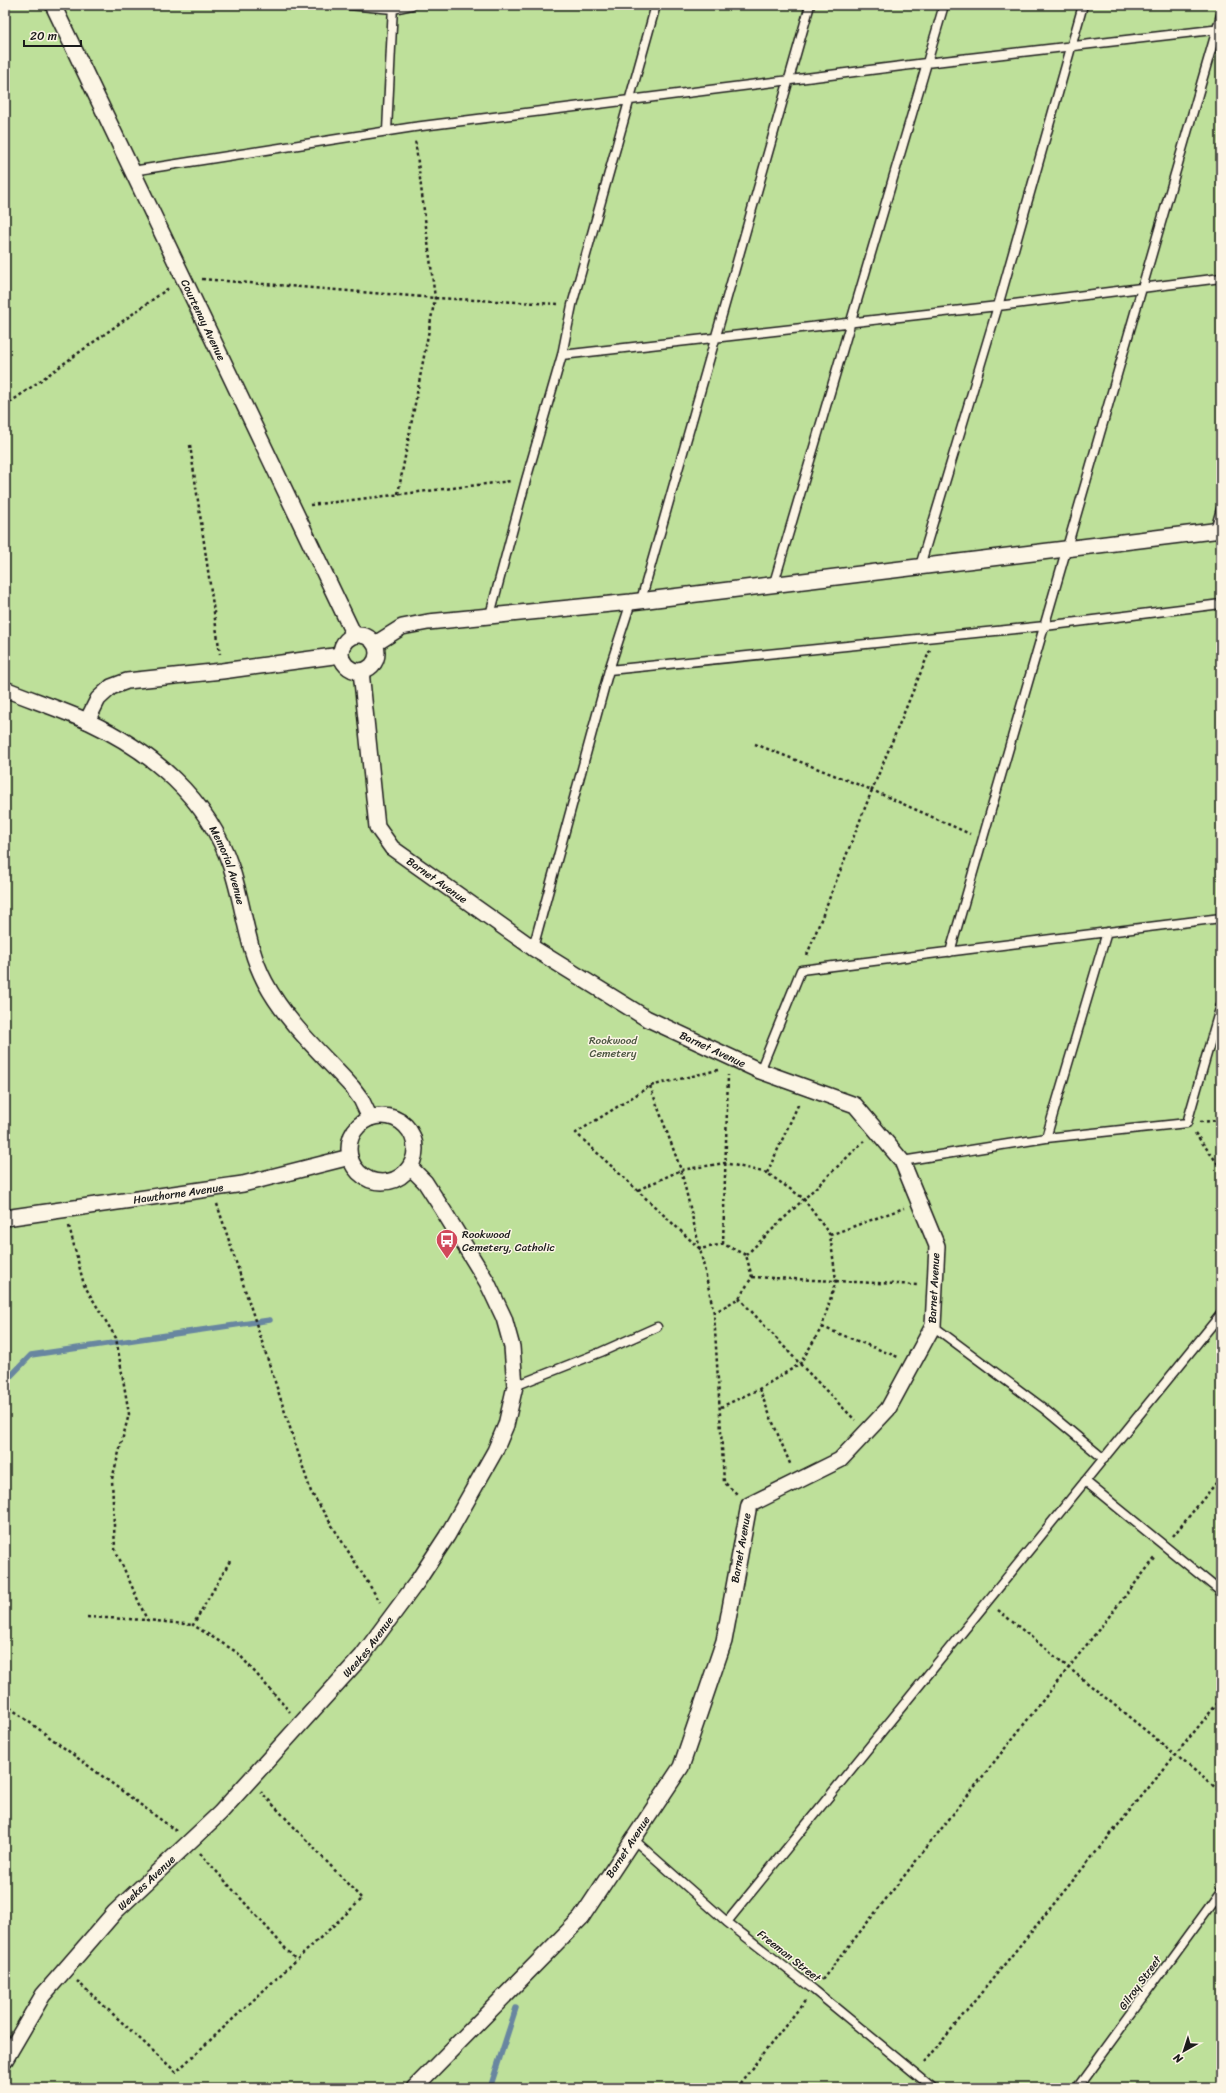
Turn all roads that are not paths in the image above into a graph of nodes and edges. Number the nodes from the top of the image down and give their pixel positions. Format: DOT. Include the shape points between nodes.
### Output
graph roads {
  1 [pos="52,5"];
  2 [pos="348,5"];
  3 [pos="412,5"];
  4 [pos="656,5"];
  5 [pos="810,5"];
  6 [pos="944,5"];
  7 [pos="1083,5"];
  8 [pos="393,7"];
  9 [pos="1221,16"];
  10 [pos="1219,29"];
  11 [pos="1072,46"];
  12 [pos="926,63"];
  13 [pos="790,81"];
  14 [pos="629,99"];
  15 [pos="387,131"];
  16 [pos="132,171"];
  17 [pos="1221,278"];
  18 [pos="1143,288"];
  19 [pos="998,306"];
  20 [pos="851,322"];
  21 [pos="714,339"];
  22 [pos="562,355"];
  23 [pos="1221,509"];
  24 [pos="1218,530"];
  25 [pos="1068,548"];
  26 [pos="920,566"];
  27 [pos="774,583"];
  28 [pos="636,601"];
  29 [pos="1221,604"];
  30 [pos="490,615"];
  31 [pos="1045,626"];
  32 [pos="354,635"];
  33 [pos="375,644"];
  34 [pos="341,655"];
  35 [pos="609,670"];
  36 [pos="361,671"];
  37 [pos="5,689"];
  38 [pos="87,721"];
  39 [pos="1221,918"];
  40 [pos="1107,932"];
  41 [pos="533,948"];
  42 [pos="950,952"];
  43 [pos="1221,1005"];
  44 [pos="760,1071"];
  45 [pos="370,1118"];
  46 [pos="1046,1138"];
  47 [pos="350,1157"];
  48 [pos="902,1161"];
  49 [pos="410,1167"];
  50 [pos="5,1218"];
  51 [pos="1221,1314"];
  52 [pos="933,1326"];
  53 [pos="657,1327"];
  54 [pos="515,1386"];
  55 [pos="1104,1459"];
  56 [pos="1085,1481"];
  57 [pos="1221,1592"];
  58 [pos="633,1840"];
  59 [pos="1221,1891"];
  60 [pos="727,1922"];
  61 [pos="5,2060"];
  62 [pos="414,2088"];
  63 [pos="933,2088"];
  64 [pos="1077,2088"];
  1 -- 16 [label="street, Courtenay Avenue"];
  2 -- 8 [label="lane"];
  3 -- 8 [label="lane"];
  4 -- 14 [label="lane"];
  5 -- 13 [label="lane"];
  6 -- 12 [label="lane"];
  7 -- 11 [label="lane"];
  8 -- 15 [label="lane"];
  9 -- 10 [label="lane"];
  10 -- 11 [label="lane"];
  10 -- 18 [label="lane"];
  11 -- 12 [label="lane"];
  11 -- 19 [label="lane"];
  12 -- 13 [label="lane"];
  12 -- 20 [label="lane"];
  13 -- 14 [label="lane"];
  13 -- 21 [label="lane"];
  14 -- 15 [label="lane"];
  14 -- 22 [label="lane" via="572,305"];
  15 -- 16 [label="lane"];
  16 -- 32 [label="street, Courtenay Avenue"];
  17 -- 18 [label="lane"];
  18 -- 19 [label="lane"];
  18 -- 25 [label="lane"];
  19 -- 20 [label="lane"];
  19 -- 26 [label="lane"];
  20 -- 21 [label="lane"];
  20 -- 27 [label="lane"];
  21 -- 22 [label="lane"];
  21 -- 28 [label="lane"];
  22 -- 30 [label="lane"];
  23 -- 24 [label="lane"];
  24 -- 25 [label="street"];
  25 -- 26 [label="street"];
  25 -- 31 [label="lane"];
  26 -- 27 [label="street"];
  27 -- 28 [label="street"];
  28 -- 30 [label="street"];
  28 -- 35 [label="lane"];
  29 -- 31 [label="lane"];
  30 -- 33 [label="street" via="407,626"];
  31 -- 35 [label="lane"];
  31 -- 42 [label="lane"];
  32 -- 33 [label="street" via="368,636"];
  32 -- 34 [label="street" via="345,641"];
  33 -- 36 [label="street" via="378,654 375,661 371,667"];
  34 -- 36 [label="street" via="348,667"];
  34 -- 38 [label="street" via="118,684 98,699"];
  35 -- 41 [label="lane"];
  36 -- 41 [label="street, Barnet Avenue" via="377,827 392,848"];
  37 -- 38 [label="street, Memorial Avenue"];
  38 -- 45 [label="street, Memorial Avenue" via="152,760 182,786 201,809 216,832 230,865 249,940 266,983 291,1020 352,1087"];
  39 -- 40 [label="lane"];
  40 -- 42 [label="lane"];
  40 -- 46 [label="lane"];
  41 -- 44 [label="street, Barnet Avenue" via="646,1018"];
  42 -- 44 [label="lane" via="801,970"];
  43 -- 46 [label="lane" via="1187,1123"];
  44 -- 48 [label="street, Barnet Avenue" via="855,1105"];
  45 -- 47 [label="street" via="353,1134 350,1141"];
  45 -- 49 [label="street" via="394,1118 408,1128 415,1151"];
  46 -- 48 [label="lane"];
  47 -- 49 [label="street" via="359,1171 373,1180 389,1181"];
  47 -- 50 [label="street, Hawthorne Avenue" via="243,1184"];
  48 -- 52 [label="street, Barnet Avenue" via="937,1246"];
  49 -- 54 [label="street, Weekes Avenue" via="425,1182 443,1210 499,1306 512,1347"];
  51 -- 55 [label="lane"];
  52 -- 55 [label="lane" via="1043,1408"];
  52 -- 58 [label="street, Barnet Avenue" via="888,1409 840,1460 749,1505 724,1641 681,1767"];
  53 -- 54 [label="lane"];
  54 -- 61 [label="street, Weekes Avenue" via="506,1425 477,1486 391,1619 362,1656 220,1813 115,1912 43,1995"];
  55 -- 56 [label="lane"];
  56 -- 57 [label="lane"];
  56 -- 60 [label="lane"];
  58 -- 60 [label="lane, Freeman Street"];
  58 -- 62 [label="street, Barnet Avenue" via="581,1918"];
  59 -- 64 [label="lane, Gilroy Street"];
  60 -- 63 [label="lane, Freeman Street"];
}
